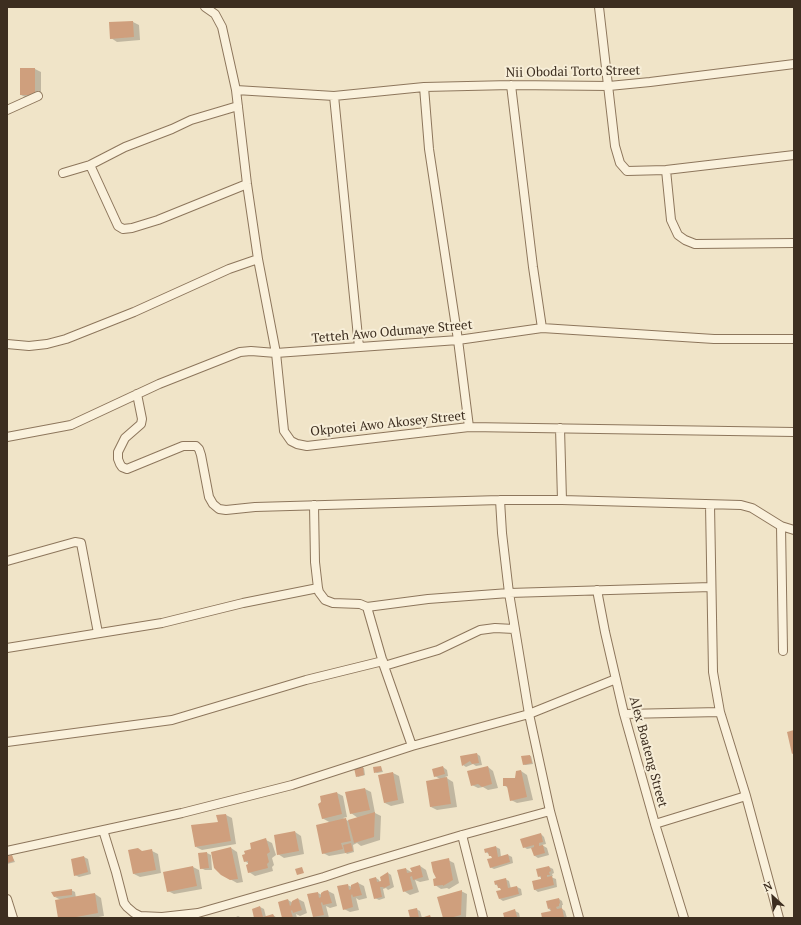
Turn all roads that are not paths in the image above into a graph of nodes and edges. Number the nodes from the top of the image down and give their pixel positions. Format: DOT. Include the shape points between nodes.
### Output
graph roads {
  1 [pos="205,7"];
  2 [pos="599,7"];
  3 [pos="794,64"];
  4 [pos="511,85"];
  5 [pos="609,86"];
  6 [pos="424,87"];
  7 [pos="236,90"];
  8 [pos="38,96"];
  9 [pos="334,96"];
  10 [pos="238,106"];
  11 [pos="7,110"];
  12 [pos="794,155"];
  13 [pos="90,165"];
  14 [pos="666,170"];
  15 [pos="63,173"];
  16 [pos="247,184"];
  17 [pos="794,243"];
  18 [pos="258,259"];
  19 [pos="542,328"];
  20 [pos="794,339"];
  21 [pos="458,340"];
  22 [pos="7,344"];
  23 [pos="359,347"];
  24 [pos="276,353"];
  25 [pos="137,394"];
  26 [pos="469,427"];
  27 [pos="560,428"];
  28 [pos="794,432"];
  29 [pos="7,437"];
  30 [pos="500,500"];
  31 [pos="562,500"];
  32 [pos="314,504"];
  33 [pos="710,505"];
  34 [pos="781,526"];
  35 [pos="794,530"];
  36 [pos="7,561"];
  37 [pos="711,587"];
  38 [pos="318,588"];
  39 [pos="597,590"];
  40 [pos="509,593"];
  41 [pos="367,607"];
  42 [pos="514,629"];
  43 [pos="98,632"];
  44 [pos="7,648"];
  45 [pos="783,651"];
  46 [pos="384,663"];
  47 [pos="616,679"];
  48 [pos="720,712"];
  49 [pos="529,714"];
  50 [pos="624,714"];
  51 [pos="7,742"];
  52 [pos="412,746"];
  53 [pos="746,796"];
  54 [pos="550,811"];
  55 [pos="655,824"];
  56 [pos="103,830"];
  57 [pos="462,835"];
  58 [pos="7,851"];
  59 [pos="7,899"];
  60 [pos="198,916"];
  61 [pos="13,918"];
  62 [pos="483,918"];
  63 [pos="579,918"];
  64 [pos="684,918"];
  65 [pos="779,918"];
  1 -- 7 [label="street, Okpotei Awo Akosey Street" via="216,14 222,27"];
  2 -- 5 [label="street"];
  3 -- 5 [label="street, Nii Obodai Torto Street"];
  4 -- 5 [label="street, Nii Obodai Torto Street"];
  4 -- 6 [label="street, Nii Obodai Torto Street"];
  4 -- 19 [label="street" via="532,267"];
  5 -- 14 [label="street" via="620,163 627,171"];
  6 -- 9 [label="street, Nii Obodai Torto Street"];
  6 -- 21 [label="street" via="429,149"];
  7 -- 9 [label="street, Nii Obodai Torto Street"];
  7 -- 10 [label="street, Okpotei Awo Akosey Street"];
  8 -- 11 [label="street"];
  9 -- 23 [label="street"];
  10 -- 13 [label="street" via="191,120 125,147"];
  10 -- 16 [label="street, Okpotei Awo Akosey Street"];
  12 -- 14 [label="street"];
  13 -- 15 [label="street"];
  13 -- 16 [label="street" via="118,226 122,229 158,220"];
  14 -- 17 [label="street" via="671,220 678,235 685,240 695,244"];
  16 -- 18 [label="street, Okpotei Awo Akosey Street"];
  18 -- 22 [label="street" via="66,339 29,346"];
  18 -- 24 [label="street, Okpotei Awo Akosey Street"];
  19 -- 20 [label="street, Tetteh Awo Odumaye Street" via="714,339"];
  19 -- 21 [label="street, Tetteh Awo Odumaye Street"];
  21 -- 23 [label="street, Tetteh Awo Odumaye Street"];
  21 -- 26 [label="street"];
  23 -- 24 [label="street, Tetteh Awo Odumaye Street"];
  24 -- 25 [label="street, Tetteh Awo Odumaye Street" via="240,352"];
  24 -- 26 [label="street, Okpotei Awo Akosey Street" via="284,431 291,441 297,444 307,446"];
  25 -- 29 [label="street, Tetteh Awo Odumaye Street" via="70,425"];
  25 -- 32 [label="street" via="142,418 140,424 125,438 118,452 122,467 127,469 183,446 196,446 201,455 209,497 219,509"];
  26 -- 27 [label="street, Okpotei Awo Akosey Street"];
  27 -- 28 [label="street, Okpotei Awo Akosey Street"];
  27 -- 31 [label="street"];
  30 -- 31 [label="street"];
  30 -- 32 [label="street"];
  30 -- 40 [label="street"];
  31 -- 33 [label="street"];
  32 -- 38 [label="street"];
  33 -- 34 [label="street" via="741,505 752,508"];
  33 -- 37 [label="street"];
  34 -- 35 [label="street"];
  34 -- 45 [label="street"];
  36 -- 43 [label="street" via="75,542 81,543"];
  37 -- 39 [label="street"];
  37 -- 48 [label="street" via="713,672"];
  38 -- 41 [label="street" via="322,597 333,603 360,604"];
  38 -- 43 [label="street" via="162,623"];
  39 -- 40 [label="street"];
  39 -- 47 [label="street, Alex Boateng Street"];
  40 -- 41 [label="street"];
  40 -- 42 [label="street"];
  41 -- 46 [label="street"];
  42 -- 46 [label="street" via="480,630 438,650"];
  42 -- 49 [label="street"];
  43 -- 44 [label="street"];
  46 -- 51 [label="street" via="306,680 172,720"];
  46 -- 52 [label="street"];
  47 -- 49 [label="street"];
  47 -- 50 [label="street, Alex Boateng Street"];
  48 -- 50 [label="street"];
  48 -- 53 [label="street"];
  49 -- 52 [label="street"];
  49 -- 54 [label="street"];
  50 -- 55 [label="street, Alex Boateng Street"];
  52 -- 56 [label="street" via="292,785"];
  53 -- 55 [label="street"];
  53 -- 65 [label="street"];
  54 -- 57 [label="street"];
  54 -- 63 [label="street"];
  55 -- 64 [label="street, Alex Boateng Street"];
  56 -- 58 [label="street"];
  56 -- 60 [label="street" via="124,903 130,910 140,916"];
  57 -- 60 [label="street"];
  57 -- 62 [label="street"];
  59 -- 61 [label="street"];
}
